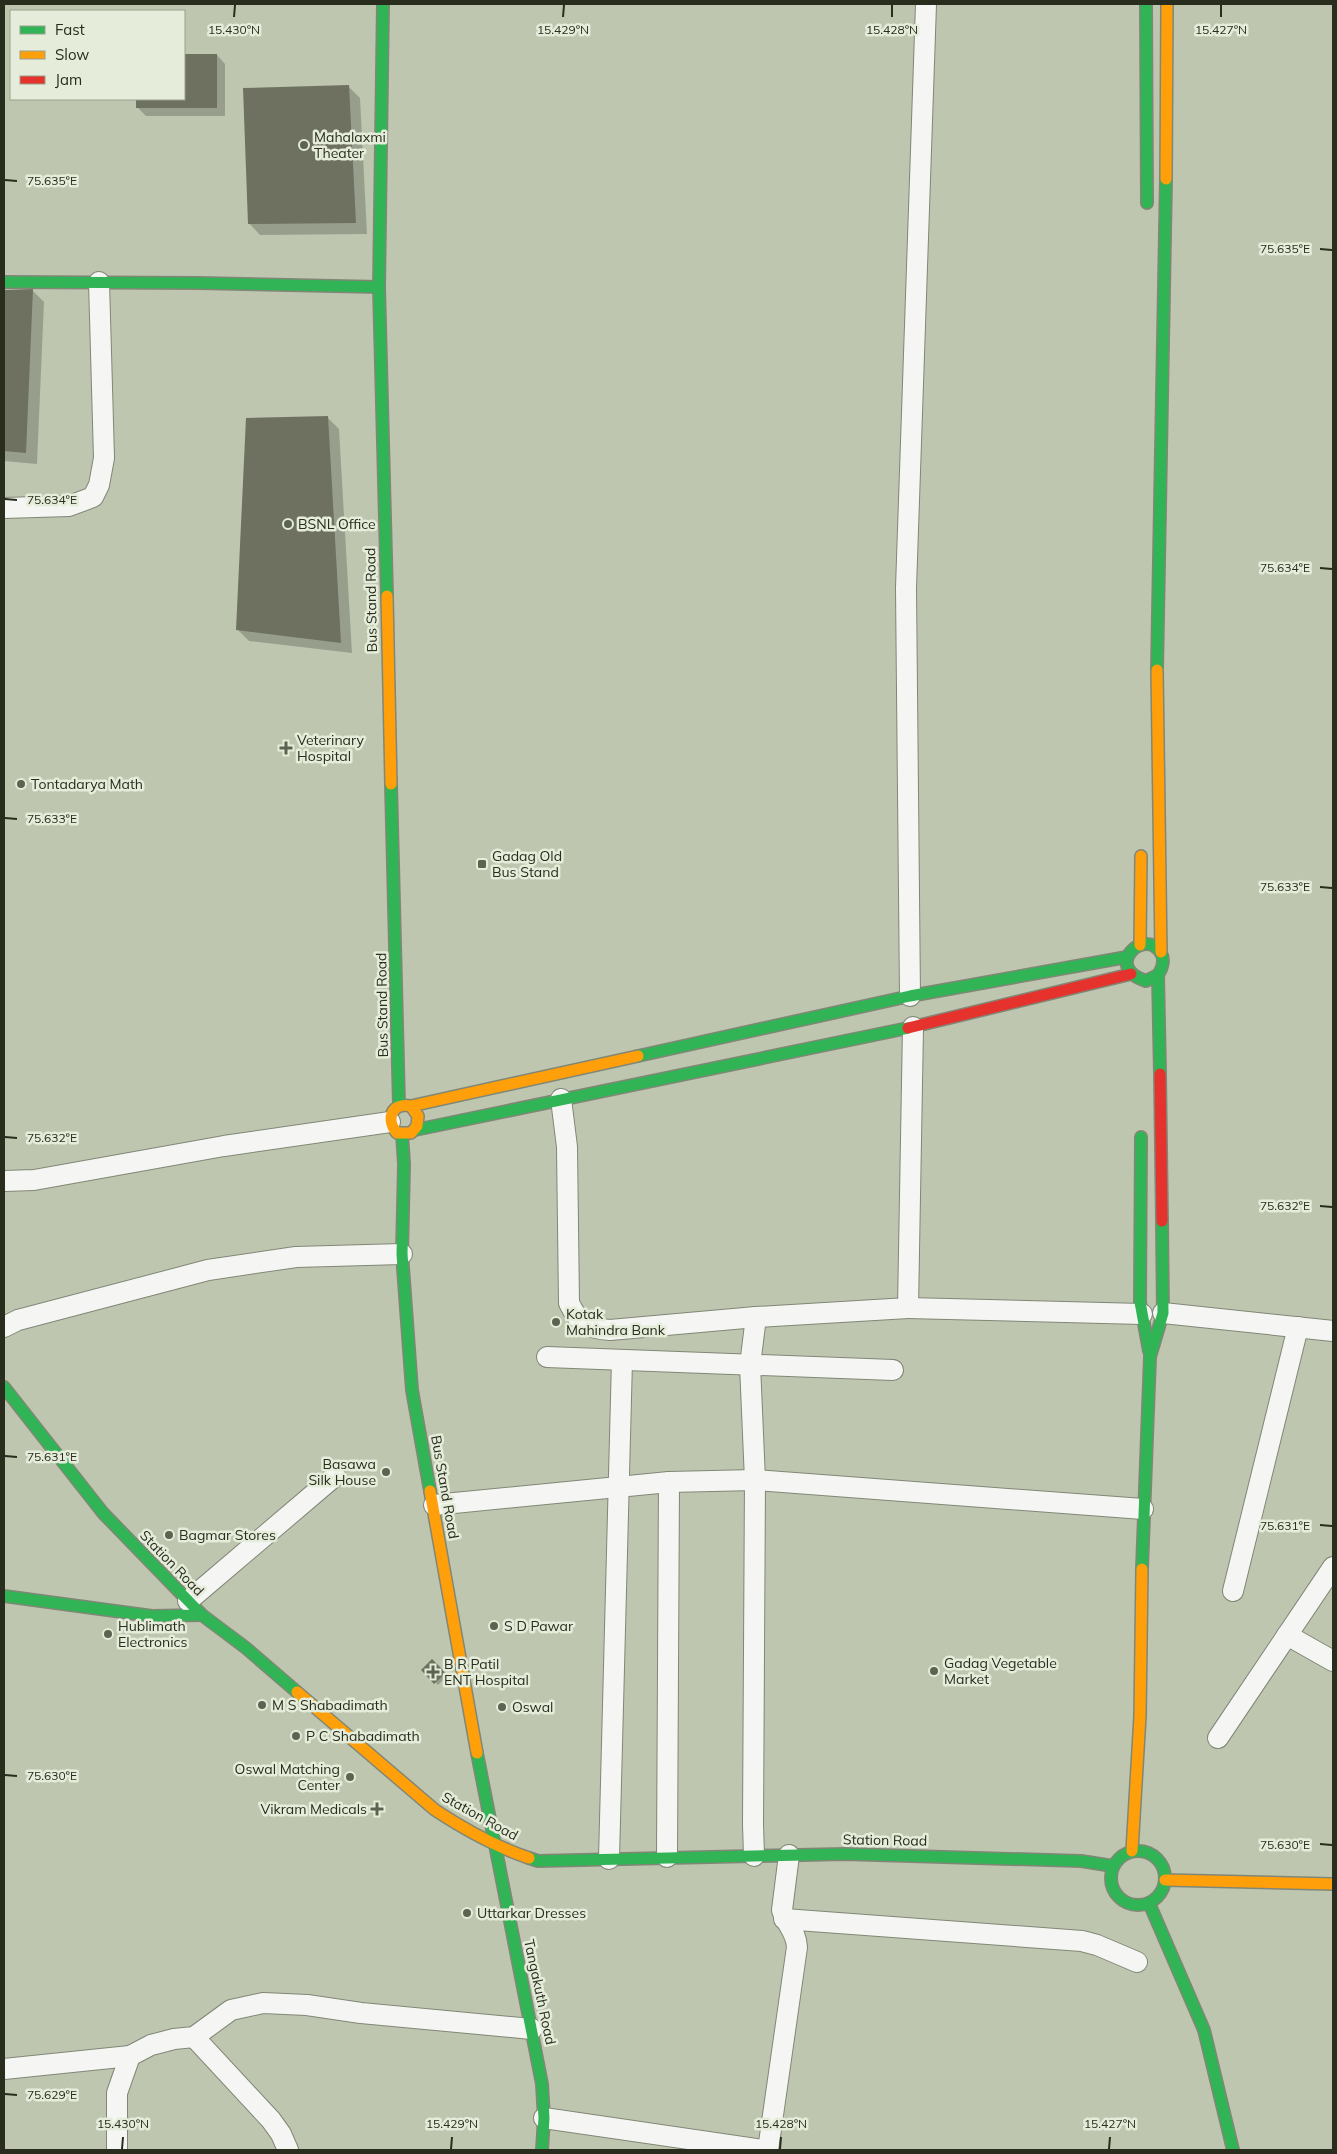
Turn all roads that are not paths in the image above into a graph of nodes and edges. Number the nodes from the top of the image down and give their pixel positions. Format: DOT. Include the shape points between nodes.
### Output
graph roads {
  1 [pos="383,4"];
  2 [pos="926,4"];
  3 [pos="1146,4"];
  4 [pos="1167,4"];
  5 [pos="1146,215"];
  6 [pos="4,282"];
  7 [pos="100,282"];
  8 [pos="379,288"];
  9 [pos="4,508"];
  10 [pos="1141,845"];
  11 [pos="1140,945"];
  12 [pos="1160,952"];
  13 [pos="1127,957"];
  14 [pos="1131,974"];
  15 [pos="1158,975"];
  16 [pos="910,996"];
  17 [pos="913,1027"];
  18 [pos="562,1099"];
  19 [pos="411,1106"];
  20 [pos="397,1120"];
  21 [pos="1141,1128"];
  22 [pos="415,1130"];
  23 [pos="4,1181"];
  24 [pos="402,1254"];
  25 [pos="908,1308"];
  26 [pos="1163,1313"];
  27 [pos="1142,1314"];
  28 [pos="756,1317"];
  29 [pos="4,1327"];
  30 [pos="1298,1327"];
  31 [pos="1333,1331"];
  32 [pos="547,1357"];
  33 [pos="1150,1357"];
  34 [pos="622,1360"];
  35 [pos="750,1365"];
  36 [pos="893,1370"];
  37 [pos="4,1388"];
  38 [pos="335,1476"];
  39 [pos="755,1480"];
  40 [pos="669,1482"];
  41 [pos="618,1487"];
  42 [pos="434,1505"];
  43 [pos="1143,1509"];
  44 [pos="1333,1568"];
  45 [pos="1233,1591"];
  46 [pos="4,1596"];
  47 [pos="195,1608"];
  48 [pos="1287,1635"];
  49 [pos="1333,1661"];
  50 [pos="1218,1738"];
  51 [pos="493,1842"];
  52 [pos="1132,1851"];
  53 [pos="789,1855"];
  54 [pos="668,1856"];
  55 [pos="754,1856"];
  56 [pos="608,1859"];
  57 [pos="1113,1866"];
  58 [pos="1165,1880"];
  59 [pos="1333,1884"];
  60 [pos="1149,1903"];
  61 [pos="784,1919"];
  62 [pos="1136,1962"];
  63 [pos="532,2029"];
  64 [pos="194,2036"];
  65 [pos="130,2056"];
  66 [pos="4,2069"];
  67 [pos="544,2118"];
  68 [pos="117,2150"];
  69 [pos="288,2150"];
  70 [pos="542,2150"];
  71 [pos="764,2150"];
  72 [pos="768,2150"];
  73 [pos="1233,2150"];
  1 -- 8 [label="street, Bus Stand Road"];
  2 -- 16 [label="street" via="906,588"];
  3 -- 5 [label="street"];
  4 -- 12 [label="street" via="1157,648"];
  6 -- 7 [label="street"];
  7 -- 8 [label="street"];
  7 -- 9 [label="street" via="104,458 99,485 93,497 69,506"];
  8 -- 20 [label="street, Bus Stand Road"];
  10 -- 11 [label="street"];
  11 -- 12 [label="street" via="1151,945"];
  11 -- 13 [label="street"];
  12 -- 15 [label="street" via="1163,964"];
  13 -- 14 [label="street" via="1127,969"];
  13 -- 16 [label="street"];
  14 -- 15 [label="street" via="1141,986"];
  14 -- 17 [label="street"];
  15 -- 26 [label="street"];
  16 -- 19 [label="street"];
  17 -- 18 [label="street"];
  17 -- 25 [label="street"];
  18 -- 22 [label="street"];
  18 -- 28 [label="street" via="567,1147 568,1303 577,1319 591,1328 610,1330"];
  19 -- 20 [label="street"];
  19 -- 22 [label="street" via="420,1117"];
  20 -- 22 [label="street" via="411,1133"];
  20 -- 23 [label="street" via="224,1146 34,1180"];
  20 -- 24 [label="street, Bus Stand Road" via="404,1164"];
  21 -- 27 [label="street"];
  24 -- 29 [label="street" via="296,1257 208,1270 18,1320"];
  24 -- 42 [label="street, Bus Stand Road" via="412,1390"];
  25 -- 27 [label="street"];
  25 -- 28 [label="street"];
  26 -- 30 [label="street"];
  26 -- 33 [label="street"];
  27 -- 33 [label="street"];
  28 -- 35 [label="street"];
  30 -- 31 [label="street"];
  30 -- 45 [label="street"];
  32 -- 34 [label="street"];
  33 -- 43 [label="street"];
  34 -- 35 [label="street"];
  34 -- 41 [label="street"];
  35 -- 36 [label="street"];
  35 -- 39 [label="street"];
  37 -- 47 [label="street, Station Road" via="103,1513"];
  38 -- 47 [label="street"];
  39 -- 40 [label="street"];
  39 -- 43 [label="street"];
  39 -- 55 [label="street"];
  40 -- 41 [label="street"];
  40 -- 54 [label="street"];
  41 -- 42 [label="street"];
  41 -- 56 [label="street"];
  42 -- 51 [label="street, Bus Stand Road"];
  43 -- 52 [label="street" via="1140,1716"];
  44 -- 48 [label="street"];
  46 -- 47 [label="street" via="152,1616"];
  47 -- 51 [label="street, Station Road" via="435,1810"];
  48 -- 49 [label="street"];
  48 -- 50 [label="street"];
  51 -- 56 [label="street, Station Road" via="538,1861"];
  51 -- 63 [label="street, Tangakuth Road"];
  52 -- 57 [label="street" via="1124,1854"];
  52 -- 58 [label="street" via="1151,1854 1160,1861"];
  53 -- 55 [label="street, Station Road"];
  53 -- 57 [label="street, Station Road" via="1081,1861"];
  53 -- 61 [label="street" via="782,1898"];
  54 -- 55 [label="street, Station Road"];
  54 -- 56 [label="street, Station Road"];
  57 -- 60 [label="street" via="1110,1876 1116,1893 1130,1904"];
  58 -- 59 [label="street"];
  58 -- 60 [label="street" via="1157,1898"];
  60 -- 73 [label="street" via="1204,2030"];
  61 -- 62 [label="street" via="1082,1941"];
  61 -- 72 [label="street" via="792,1927 797,1947"];
  63 -- 64 [label="street" via="308,2005 263,2004 231,2010"];
  63 -- 67 [label="street, Tangakuth Road" via="542,2084"];
  64 -- 65 [label="street" via="151,2045"];
  64 -- 69 [label="street" via="270,2120"];
  65 -- 66 [label="street"];
  65 -- 68 [label="street" via="117,2092"];
  67 -- 70 [label="street, Tangakuth Road"];
  67 -- 71 [label="street"];
}
